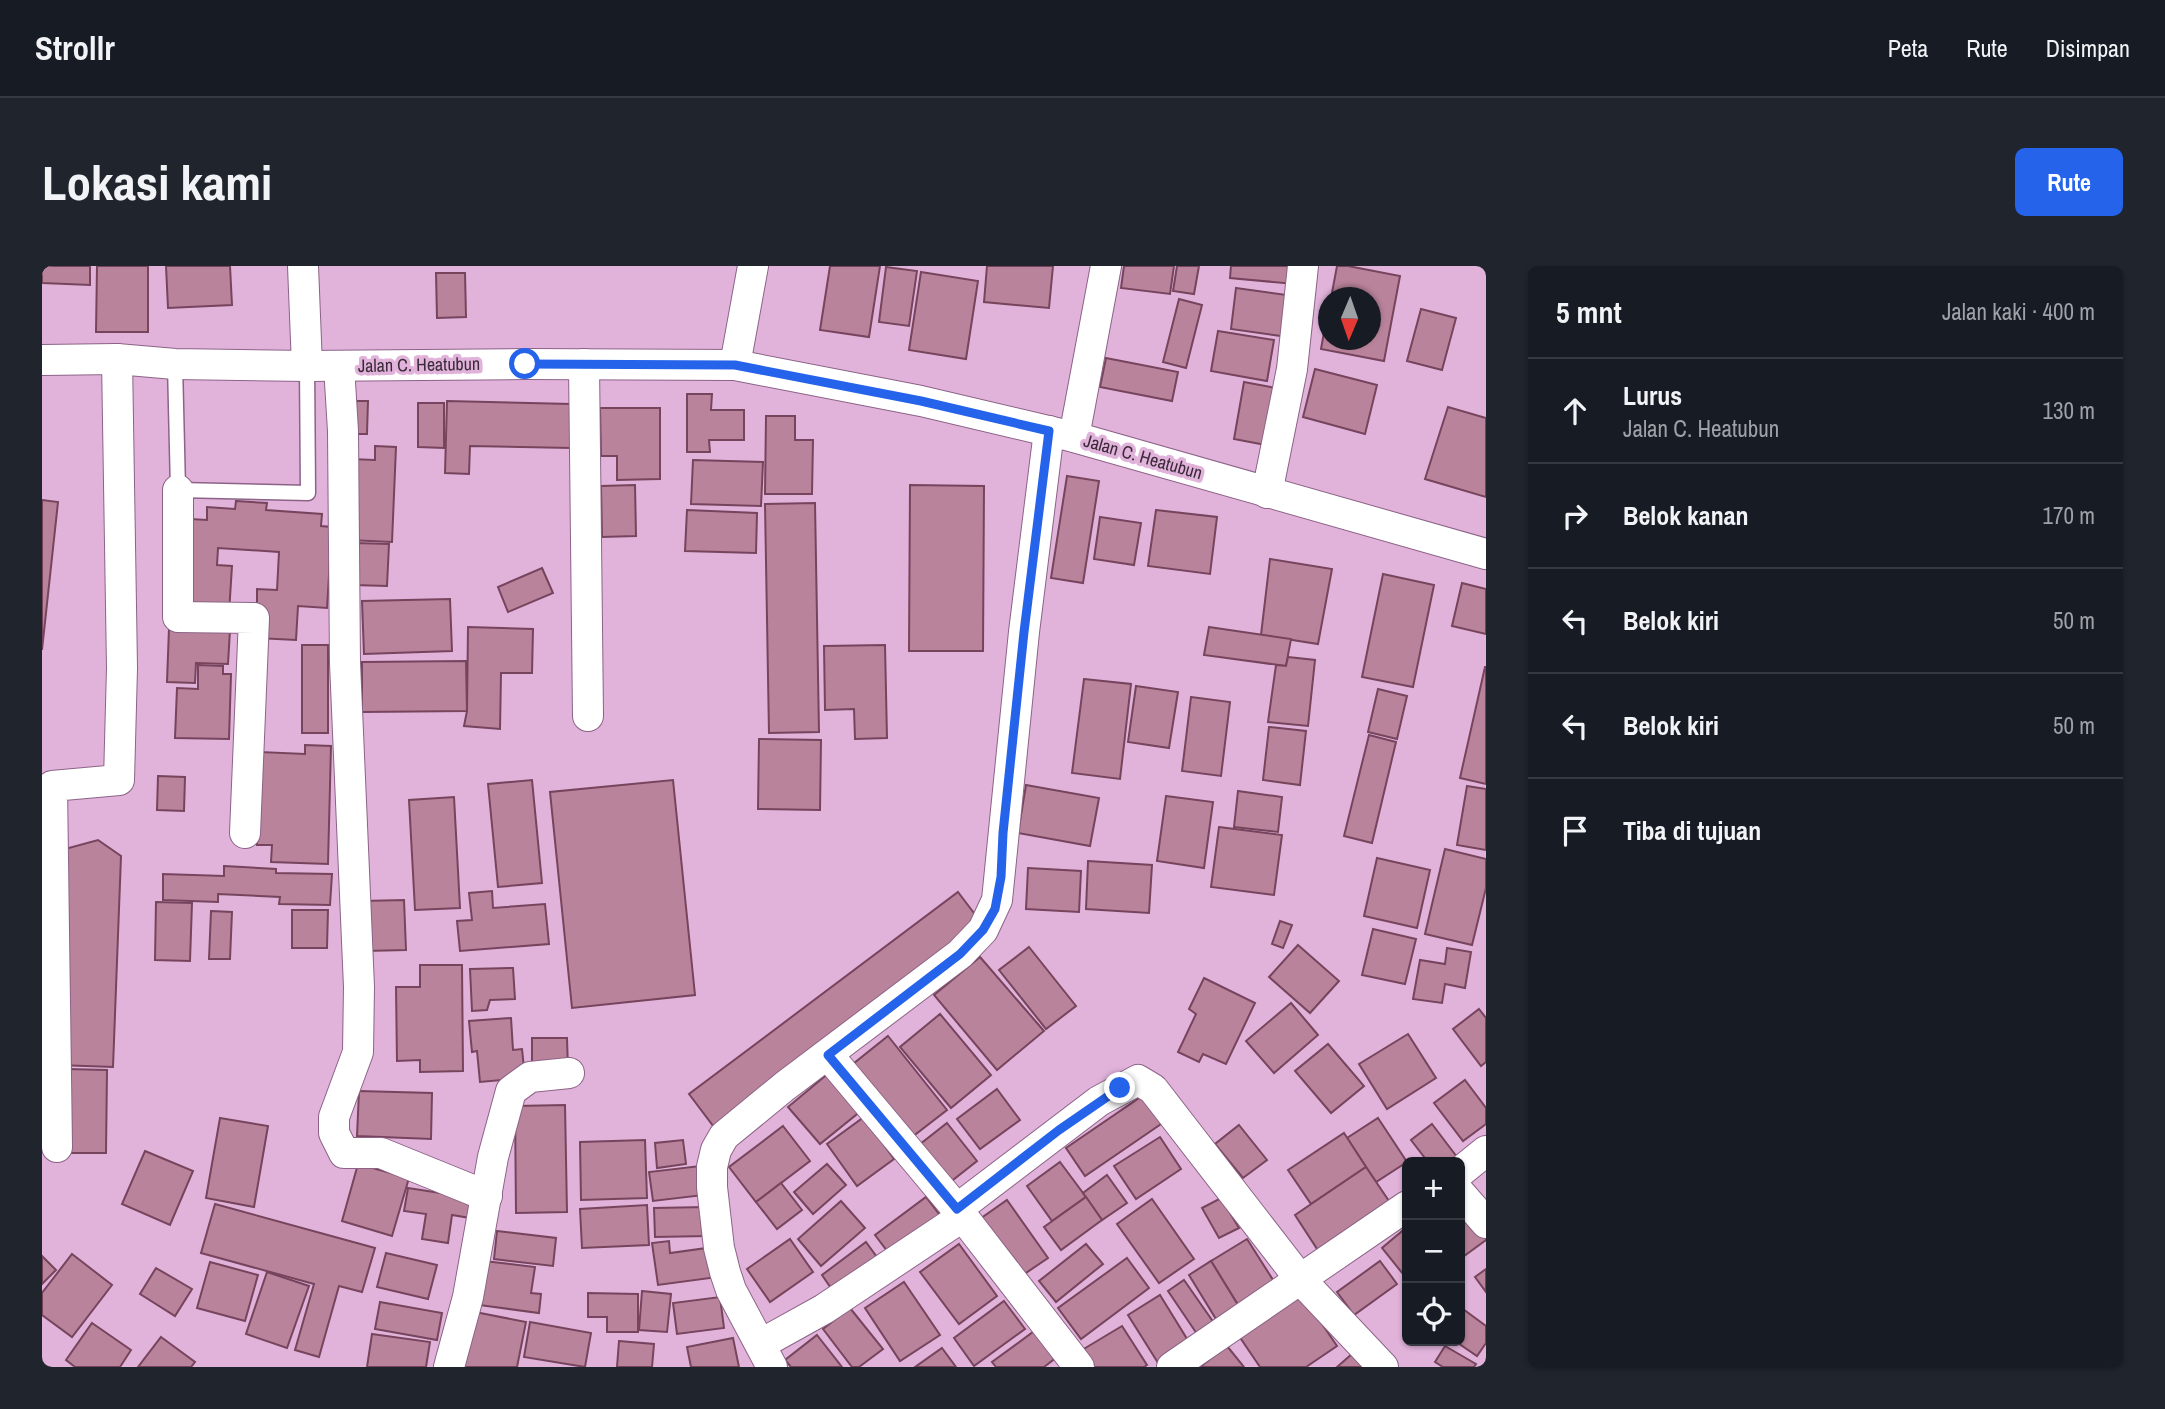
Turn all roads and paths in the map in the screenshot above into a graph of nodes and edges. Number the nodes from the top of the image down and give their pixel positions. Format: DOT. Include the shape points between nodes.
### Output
graph roads {
  1 [pos="303,266"];
  2 [pos="753,266"];
  3 [pos="1106,266"];
  4 [pos="1303,266"];
  5 [pos="42,359"];
  6 [pos="117,359"];
  7 [pos="584,364"];
  8 [pos="175,365"];
  9 [pos="735,365"];
  10 [pos="307,366"];
  11 [pos="339,366"];
  12 [pos="1062,434"];
  13 [pos="178,491"];
  14 [pos="1268,493"];
  15 [pos="1486,554"];
  16 [pos="588,716"];
  17 [pos="245,833"];
  18 [pos="828,1055"];
  19 [pos="569,1073"];
  20 [pos="57,1147"];
  21 [pos="1486,1151"];
  22 [pos="1465,1168"];
  23 [pos="487,1196"];
  24 [pos="1465,1199"];
  25 [pos="1402,1209"];
  26 [pos="959,1213"];
  27 [pos="1486,1223"];
  28 [pos="1300,1279"];
  29 [pos="767,1356"];
  30 [pos="449,1367"];
  31 [pos="1079,1367"];
  32 [pos="1172,1367"];
  33 [pos="1383,1367"];
  1 -- 10 [label="street"];
  2 -- 9 [label="street"];
  3 -- 12 [label="street"];
  4 -- 14 [label="street" via="1292,369"];
  5 -- 6 [label="street, Jalan C. Heatubun"];
  6 -- 8 [label="street, Jalan C. Heatubun"];
  6 -- 20 [label="street" via="122,668 119,780 52,786"];
  7 -- 9 [label="street, Jalan C. Heatubun"];
  7 -- 11 [label="street, Jalan C. Heatubun"];
  7 -- 16 [label="street"];
  8 -- 10 [label="street, Jalan C. Heatubun"];
  8 -- 13 [label="lane"];
  9 -- 12 [label="street, Jalan C. Heatubun"];
  10 -- 11 [label="street, Jalan C. Heatubun"];
  10 -- 13 [label="lane" via="308,493"];
  11 -- 23 [label="street" via="345,663 359,987 358,1052 334,1117 334,1133 344,1153 381,1153"];
  12 -- 14 [label="street, Jalan C. Heatubun"];
  12 -- 18 [label="street" via="1024,632 995,909 960,954"];
  13 -- 17 [label="street" via="178,617 254,618"];
  14 -- 15 [label="street, Jalan C. Heatubun"];
  18 -- 26 [label="street"];
  18 -- 29 [label="street" via="724,1136 712,1167 725,1272"];
  19 -- 23 [label="street" via="530,1077 511,1091"];
  21 -- 22 [label="street"];
  23 -- 30 [label="street"];
  24 -- 27 [label="street"];
  25 -- 28 [label="street"];
  26 -- 28 [label="street" via="1099,1101 1138,1080 1153,1089"];
  26 -- 29 [label="street"];
  26 -- 31 [label="street"];
  28 -- 32 [label="street"];
  28 -- 33 [label="street"];
}
